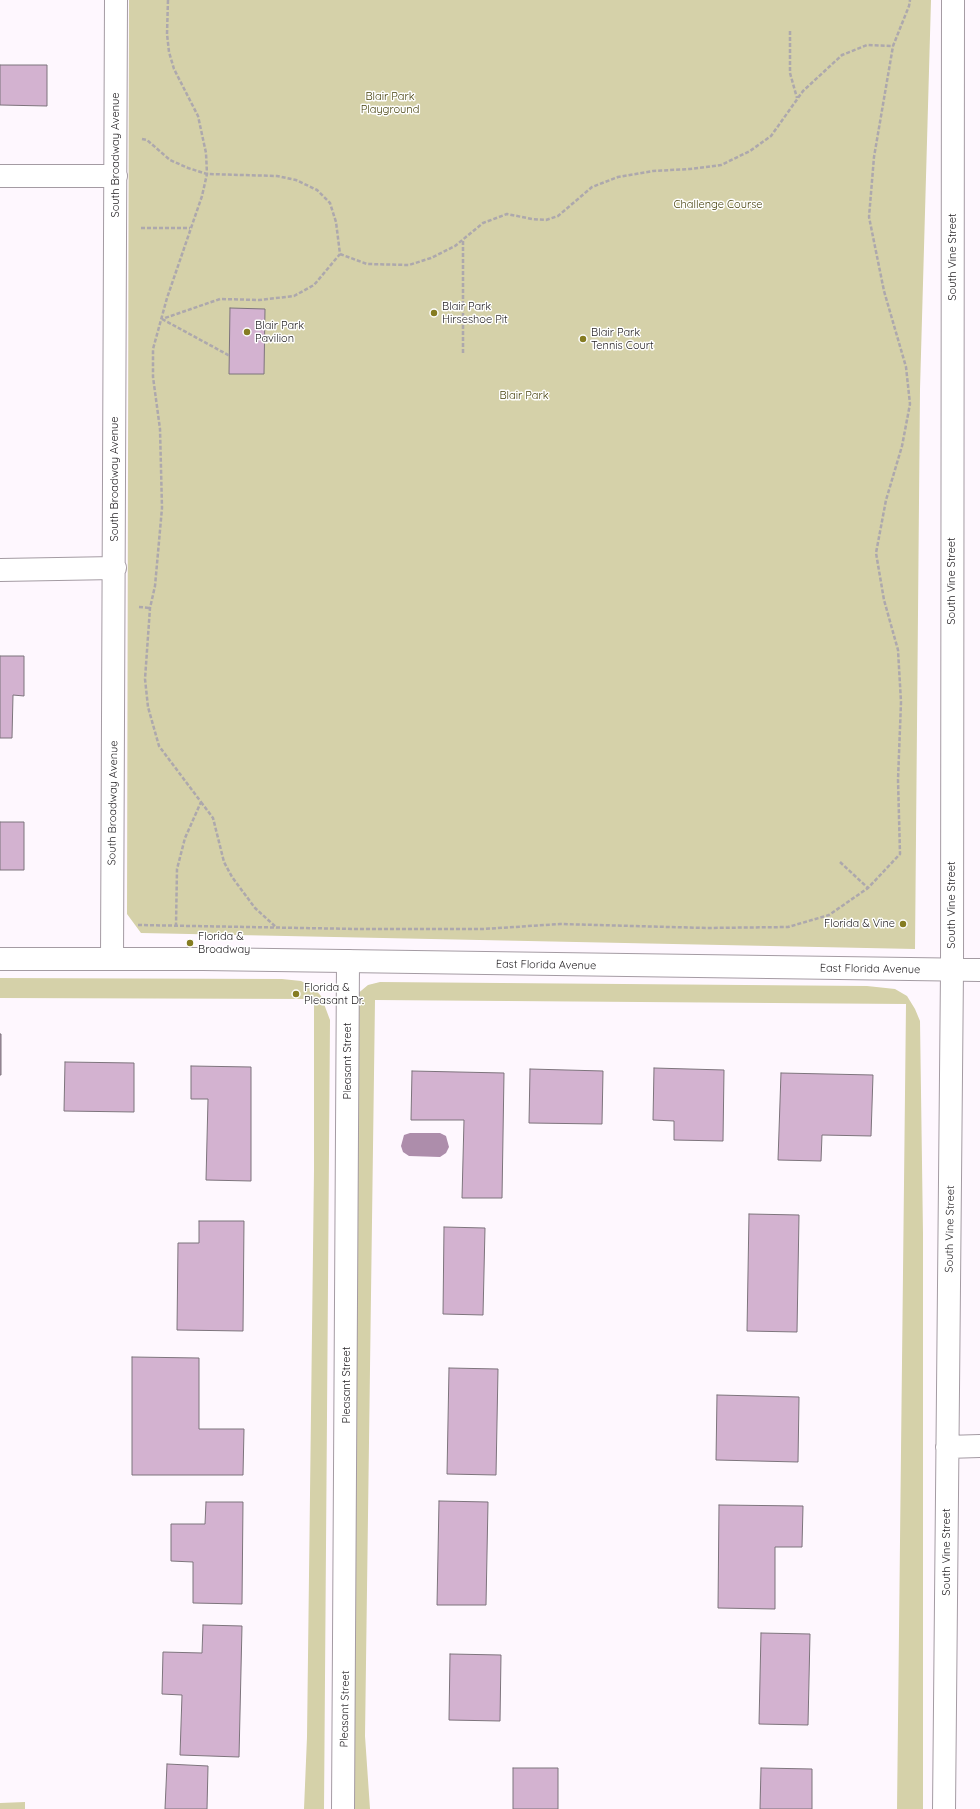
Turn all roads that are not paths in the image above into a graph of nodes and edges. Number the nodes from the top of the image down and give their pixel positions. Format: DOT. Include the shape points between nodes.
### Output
graph roads {
  1 [pos="116,0"];
  2 [pos="953,0"];
  3 [pos="0,176"];
  4 [pos="116,176"];
  5 [pos="115,568"];
  6 [pos="0,570"];
  7 [pos="0,959"];
  8 [pos="112,959"];
  9 [pos="348,961"];
  10 [pos="952,970"];
  11 [pos="980,970"];
  12 [pos="980,1446"];
  13 [pos="948,1447"];
  14 [pos="343,1809"];
  15 [pos="944,1809"];
  1 -- 4 [label="street, South Broadway Avenue"];
  2 -- 10 [label="street, South Vine Street"];
  3 -- 4 [label="street"];
  4 -- 5 [label="street, South Broadway Avenue"];
  5 -- 6 [label="street"];
  5 -- 8 [label="street, South Broadway Avenue"];
  7 -- 8 [label="street, East Florida Avenue"];
  8 -- 9 [label="street, East Florida Avenue"];
  9 -- 10 [label="street, East Florida Avenue"];
  9 -- 14 [label="street, Pleasant Street"];
  10 -- 11 [label="street, East Florida Avenue"];
  10 -- 13 [label="street, South Vine Street"];
  12 -- 13 [label="street"];
  13 -- 15 [label="street, South Vine Street"];
}
